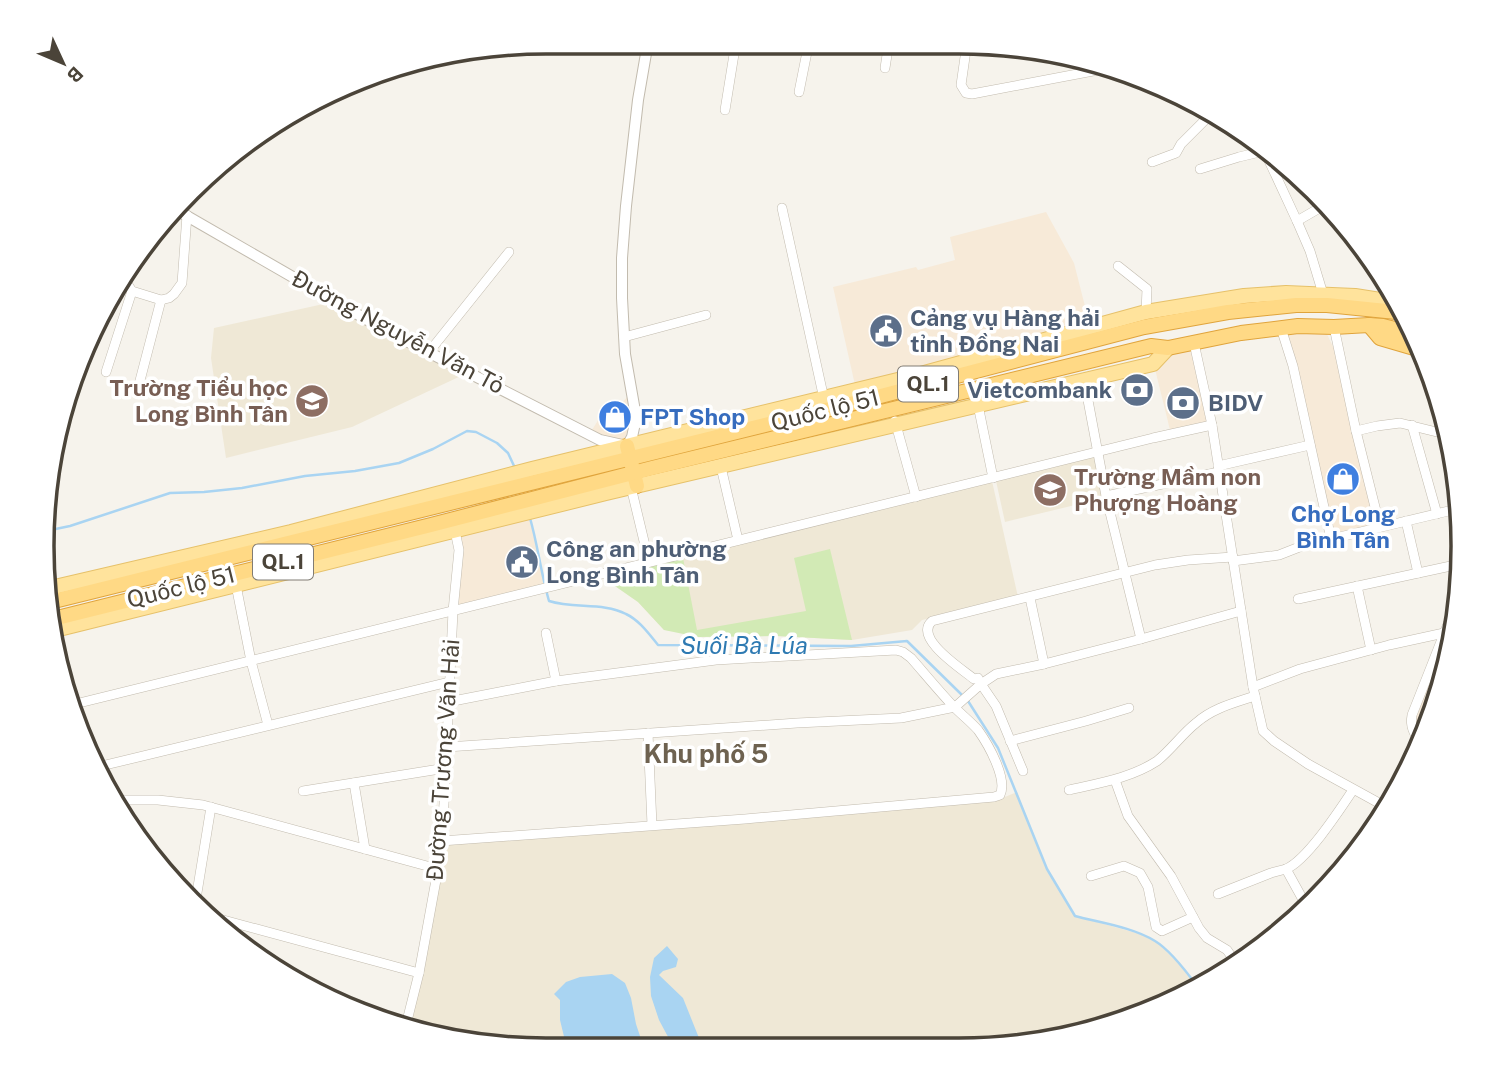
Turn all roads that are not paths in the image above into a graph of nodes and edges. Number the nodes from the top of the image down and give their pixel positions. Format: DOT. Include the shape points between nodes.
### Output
graph roads {
  1 [pos="646,54"];
  2 [pos="734,54"];
  3 [pos="807,54"];
  4 [pos="888,54"];
  5 [pos="965,54"];
  6 [pos="886,68"];
  7 [pos="1089,72"];
  8 [pos="799,92"];
  9 [pos="725,110"];
  10 [pos="1205,120"];
  11 [pos="1254,153"];
  12 [pos="1152,162"];
  13 [pos="1271,167"];
  14 [pos="1200,169"];
  15 [pos="782,208"];
  16 [pos="1317,209"];
  17 [pos="184,213"];
  18 [pos="187,215"];
  19 [pos="1297,221"];
  20 [pos="509,252"];
  21 [pos="1118,266"];
  22 [pos="129,286"];
  23 [pos="132,291"];
  24 [pos="1323,299"];
  25 [pos="161,300"];
  26 [pos="1385,301"];
  27 [pos="1391,311"];
  28 [pos="1146,312"];
  29 [pos="706,315"];
  30 [pos="1369,325"];
  31 [pos="1334,327"];
  32 [pos="1281,328"];
  33 [pos="1401,330"];
  34 [pos="624,337"];
  35 [pos="1194,343"];
  36 [pos="1408,346"];
  37 [pos="1168,348"];
  38 [pos="429,352"];
  39 [pos="106,372"];
  40 [pos="1084,379"];
  41 [pos="136,392"];
  42 [pos="824,399"];
  43 [pos="978,405"];
  44 [pos="892,409"];
  45 [pos="897,425"];
  46 [pos="1212,425"];
  47 [pos="1412,425"];
  48 [pos="1356,432"];
  49 [pos="1437,432"];
  50 [pos="1310,445"];
  51 [pos="1098,452"];
  52 [pos="721,467"];
  53 [pos="1219,469"];
  54 [pos="632,470"];
  55 [pos="993,478"];
  56 [pos="1107,496"];
  57 [pos="447,497"];
  58 [pos="916,497"];
  59 [pos="1450,511"];
  60 [pos="1437,514"];
  61 [pos="1406,521"];
  62 [pos="454,525"];
  63 [pos="1380,527"];
  64 [pos="1331,539"];
  65 [pos="738,540"];
  66 [pos="1233,559"];
  67 [pos="649,562"];
  68 [pos="1450,566"];
  69 [pos="1124,573"];
  70 [pos="1418,573"];
  71 [pos="235,579"];
  72 [pos="87,586"];
  73 [pos="1357,586"];
  74 [pos="56,588"];
  75 [pos="57,598"];
  76 [pos="1030,598"];
  77 [pos="1298,599"];
  78 [pos="453,611"];
  79 [pos="1241,611"];
  80 [pos="59,618"];
  81 [pos="61,628"];
  82 [pos="546,633"];
  83 [pos="1443,633"];
  84 [pos="1141,639"];
  85 [pos="1441,640"];
  86 [pos="1371,650"];
  87 [pos="251,661"];
  88 [pos="1045,664"];
  89 [pos="556,681"];
  90 [pos="449,682"];
  91 [pos="981,684"];
  92 [pos="1254,691"];
  93 [pos="449,702"];
  94 [pos="80,703"];
  95 [pos="955,707"];
  96 [pos="1129,708"];
  97 [pos="268,725"];
  98 [pos="1414,731"];
  99 [pos="648,733"];
  100 [pos="1010,741"];
  101 [pos="447,747"];
  102 [pos="106,765"];
  103 [pos="446,768"];
  104 [pos="1023,771"];
  105 [pos="1115,779"];
  106 [pos="354,783"];
  107 [pos="1069,790"];
  108 [pos="1353,790"];
  109 [pos="303,791"];
  110 [pos="125,800"];
  111 [pos="1378,803"];
  112 [pos="211,807"];
  113 [pos="652,824"];
  114 [pos="441,841"];
  115 [pos="365,849"];
  116 [pos="438,869"];
  117 [pos="1286,870"];
  118 [pos="1091,876"];
  119 [pos="197,893"];
  120 [pos="1218,894"];
  121 [pos="1302,898"];
  122 [pos="1193,917"];
  123 [pos="229,921"];
  124 [pos="1231,956"];
  125 [pos="419,973"];
  126 [pos="408,1018"];
  1 -- 34 [label="street" via="626,206 621,283"];
  2 -- 9 [label="street"];
  3 -- 8 [label="street"];
  4 -- 6 [label="street"];
  5 -- 7 [label="street" via="961,85 972,94"];
  10 -- 12 [label="street" via="1176,153"];
  11 -- 14 [label="street"];
  13 -- 19 [label="street"];
  15 -- 42 [label="street"];
  16 -- 19 [label="street"];
  17 -- 18 [label="street, Đường Nguyễn Văn Tỏ"];
  18 -- 25 [label="street" via="182,283"];
  18 -- 38 [label="street, Đường Nguyễn Văn Tỏ"];
  19 -- 24 [label="street"];
  20 -- 38 [label="street"];
  21 -- 28 [label="street" via="1147,289"];
  22 -- 23 [label="street"];
  23 -- 25 [label="street"];
  23 -- 39 [label="street"];
  24 -- 26 [label="main road, Quốc lộ 51 / QL.1" via="1354,296"];
  24 -- 27 [label="highway, Quốc lộ 51 / QL.1"];
  24 -- 28 [label="main road, Quốc lộ 51 / QL.1" via="1244,296"];
  24 -- 54 [label="highway, Quốc lộ 51 / QL.1" via="1144,327 858,402"];
  25 -- 41 [label="street"];
  28 -- 42 [label="main road, Quốc lộ 51 / QL.1"];
  29 -- 34 [label="street"];
  30 -- 31 [label="highway, Quốc lộ 51 / QL.1"];
  30 -- 33 [label="highway, QL.1"];
  30 -- 36 [label="highway" via="1380,338"];
  31 -- 32 [label="highway, Quốc lộ 51 / QL.1"];
  31 -- 48 [label="street"];
  32 -- 35 [label="highway, Quốc lộ 51 / QL.1"];
  32 -- 50 [label="street"];
  34 -- 54 [label="street" via="635,411"];
  35 -- 37 [label="highway, Quốc lộ 51 / QL.1"];
  35 -- 46 [label="street"];
  37 -- 40 [label="main road, Quốc lộ 51 / QL.1" via="1153,363"];
  37 -- 44 [label="highway, Quốc lộ 51 / QL.1" via="1151,346"];
  38 -- 54 [label="street, Đường Nguyễn Văn Tỏ" via="600,440"];
  40 -- 43 [label="main road, Quốc lộ 51 / QL.1"];
  40 -- 51 [label="street"];
  42 -- 54 [label="main road, Quốc lộ 51 / QL.1"];
  43 -- 45 [label="main road, Quốc lộ 51 / QL.1"];
  43 -- 55 [label="street"];
  44 -- 45 [label="street"];
  44 -- 54 [label="highway, Quốc lộ 51 / QL.1"];
  45 -- 52 [label="main road, Quốc lộ 51 / QL.1"];
  45 -- 58 [label="street"];
  46 -- 51 [label="street"];
  46 -- 53 [label="street"];
  47 -- 48 [label="street" via="1377,425"];
  47 -- 49 [label="street"];
  47 -- 60 [label="street"];
  48 -- 63 [label="street"];
  50 -- 53 [label="street"];
  50 -- 64 [label="street"];
  51 -- 55 [label="street"];
  51 -- 56 [label="street"];
  52 -- 54 [label="main road, Quốc lộ 51 / QL.1"];
  52 -- 65 [label="street"];
  53 -- 56 [label="street"];
  53 -- 66 [label="street"];
  54 -- 57 [label="highway, Quốc lộ 51 / QL.1" via="533,475"];
  54 -- 62 [label="highway, Quốc lộ 51 / QL.1" via="541,503"];
  54 -- 67 [label="street"];
  55 -- 58 [label="street"];
  56 -- 69 [label="street"];
  57 -- 62 [label="highway"];
  57 -- 72 [label="highway, Quốc lộ 51 / QL.1"];
  58 -- 65 [label="street"];
  59 -- 60 [label="street"];
  60 -- 61 [label="street"];
  61 -- 63 [label="street"];
  61 -- 70 [label="street"];
  62 -- 71 [label="main road, Quốc lộ 51 / QL.1"];
  62 -- 78 [label="street, Đường Trương Văn Hải" via="459,550"];
  63 -- 64 [label="street"];
  64 -- 66 [label="street" via="1279,555"];
  65 -- 67 [label="street"];
  66 -- 69 [label="street" via="1175,562"];
  66 -- 79 [label="street"];
  67 -- 78 [label="street"];
  68 -- 70 [label="street"];
  69 -- 76 [label="street"];
  69 -- 84 [label="street"];
  70 -- 73 [label="street"];
  71 -- 80 [label="highway, Quốc lộ 51 / QL.1"];
  71 -- 81 [label="main road, Quốc lộ 51 / QL.1"];
  71 -- 87 [label="street"];
  72 -- 74 [label="main road, Quốc lộ 51 / QL.1"];
  72 -- 75 [label="highway, Quốc lộ 51 / QL.1"];
  73 -- 77 [label="street"];
  73 -- 86 [label="street"];
  76 -- 88 [label="street"];
  76 -- 91 [label="street" via="928,624 932,645"];
  78 -- 87 [label="street"];
  78 -- 90 [label="street, Đường Trương Văn Hải"];
  79 -- 84 [label="street"];
  79 -- 92 [label="street"];
  82 -- 89 [label="street"];
  83 -- 86 [label="street"];
  84 -- 88 [label="street"];
  85 -- 98 [label="street" via="1411,720"];
  86 -- 92 [label="street" via="1300,669"];
  87 -- 94 [label="street"];
  87 -- 97 [label="street"];
  88 -- 91 [label="street" via="996,674"];
  89 -- 93 [label="street"];
  89 -- 95 [label="street" via="735,658 896,650 911,657"];
  90 -- 93 [label="street, Đường Trương Văn Hải"];
  90 -- 97 [label="street"];
  91 -- 95 [label="street"];
  91 -- 100 [label="street"];
  92 -- 105 [label="street" via="1194,724 1159,759"];
  92 -- 108 [label="street" via="1265,734"];
  93 -- 101 [label="street, Đường Trương Văn Hải"];
  95 -- 99 [label="street" via="901,718"];
  95 -- 113 [label="street" via="986,745 1002,778 1000,795"];
  96 -- 100 [label="street"];
  97 -- 102 [label="street"];
  99 -- 101 [label="street"];
  99 -- 113 [label="street"];
  100 -- 104 [label="street"];
  101 -- 103 [label="street, Đường Trương Văn Hải"];
  103 -- 106 [label="street"];
  103 -- 114 [label="street, Đường Trương Văn Hải"];
  105 -- 107 [label="street"];
  105 -- 122 [label="street" via="1128,816 1171,876"];
  106 -- 109 [label="street"];
  106 -- 115 [label="street"];
  108 -- 111 [label="street"];
  108 -- 117 [label="street" via="1325,830"];
  110 -- 112 [label="street"];
  112 -- 115 [label="street"];
  112 -- 119 [label="street"];
  113 -- 114 [label="street"];
  114 -- 116 [label="street, Đường Trương Văn Hải"];
  115 -- 116 [label="street"];
  116 -- 125 [label="street, Đường Trương Văn Hải"];
  117 -- 120 [label="street"];
  117 -- 121 [label="street"];
  118 -- 122 [label="street" via="1124,866 1140,873 1148,887 1156,927 1162,931"];
  122 -- 124 [label="street" via="1207,938"];
  123 -- 125 [label="street"];
  125 -- 126 [label="street, Đường Trương Văn Hải"];
}
